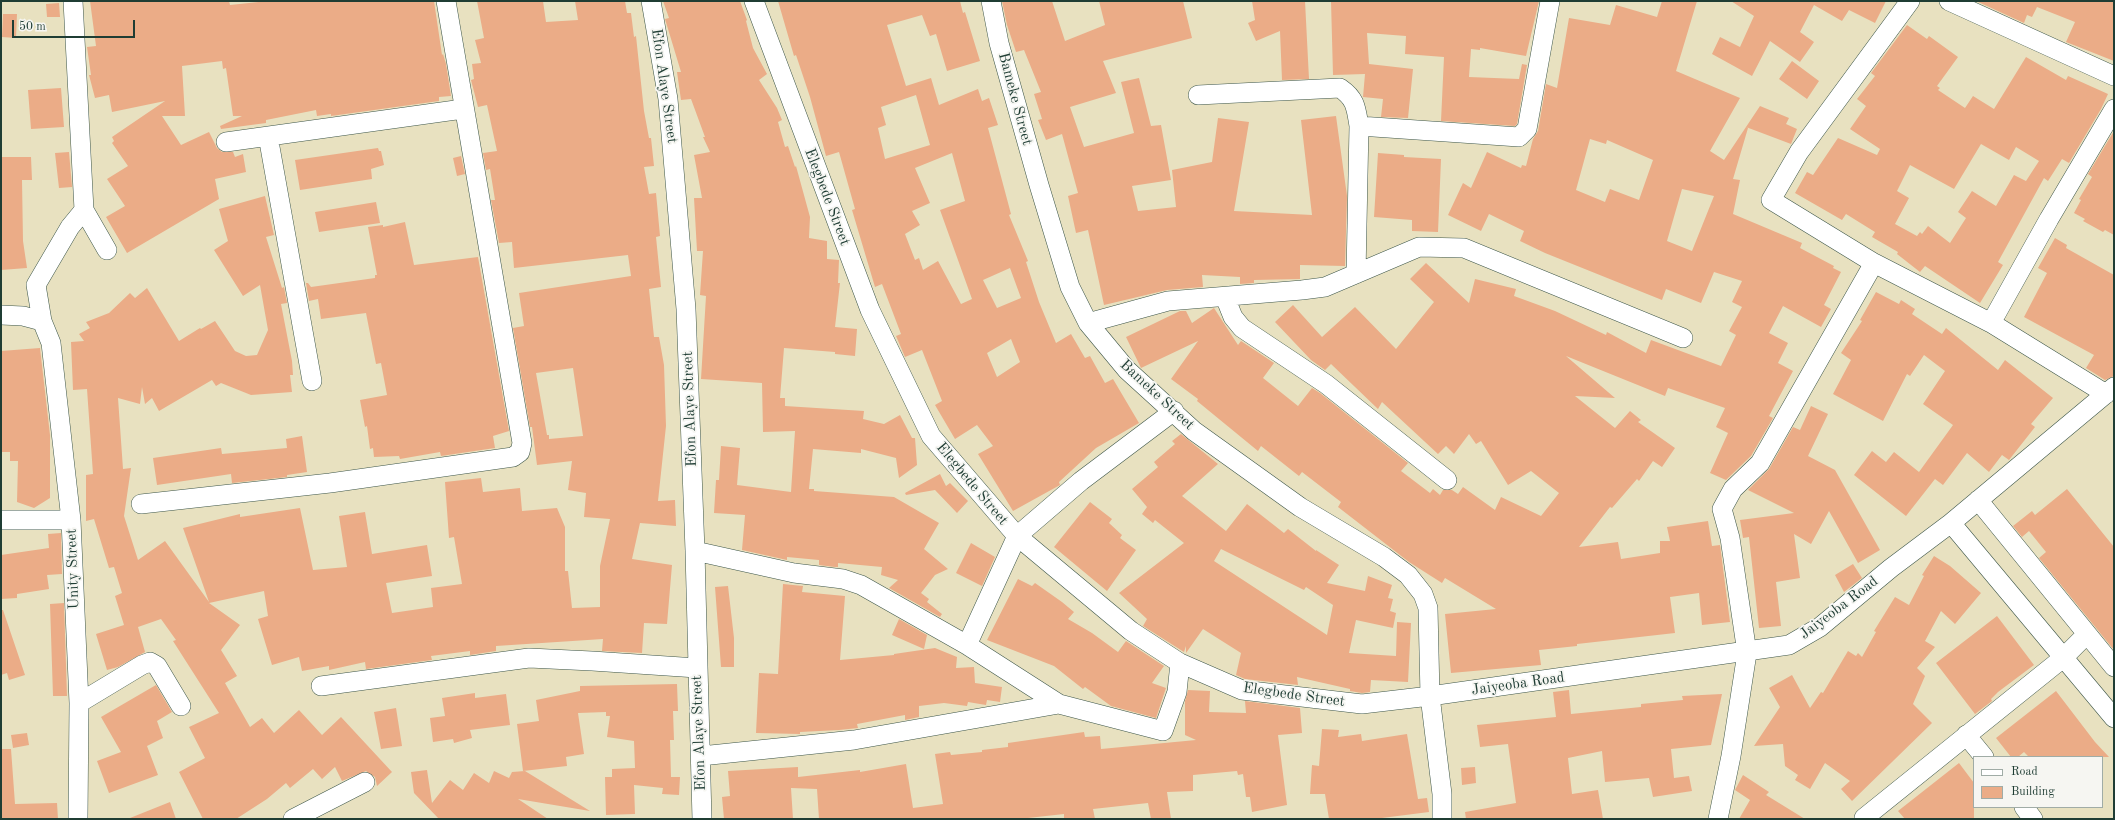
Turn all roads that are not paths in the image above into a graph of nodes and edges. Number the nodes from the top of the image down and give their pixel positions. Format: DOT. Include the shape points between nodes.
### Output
graph roads {
  1 [pos="73,1"];
  2 [pos="446,1"];
  3 [pos="652,1"];
  4 [pos="754,1"];
  5 [pos="991,1"];
  6 [pos="1550,1"];
  7 [pos="1910,1"];
  8 [pos="1949,1"];
  9 [pos="2114,76"];
  10 [pos="1198,94"];
  11 [pos="464,109"];
  12 [pos="2114,109"];
  13 [pos="1358,126"];
  14 [pos="268,136"];
  15 [pos="226,142"];
  16 [pos="84,210"];
  17 [pos="107,250"];
  18 [pos="1874,263"];
  19 [pos="1356,274"];
  20 [pos="1225,297"];
  21 [pos="1,315"];
  22 [pos="42,321"];
  23 [pos="1088,323"];
  24 [pos="1991,323"];
  25 [pos="1683,338"];
  26 [pos="312,381"];
  27 [pos="2110,390"];
  28 [pos="1174,411"];
  29 [pos="1447,480"];
  30 [pos="1978,500"];
  31 [pos="140,504"];
  32 [pos="1,520"];
  33 [pos="71,520"];
  34 [pos="1951,523"];
  35 [pos="1017,536"];
  36 [pos="695,551"];
  37 [pos="2087,634"];
  38 [pos="967,645"];
  39 [pos="1747,652"];
  40 [pos="2064,658"];
  41 [pos="1180,663"];
  42 [pos="697,668"];
  43 [pos="2114,668"];
  44 [pos="321,686"];
  45 [pos="1430,696"];
  46 [pos="79,703"];
  47 [pos="1059,704"];
  48 [pos="181,706"];
  49 [pos="2114,718"];
  50 [pos="1966,734"];
  51 [pos="701,756"];
  52 [pos="1983,756"];
  53 [pos="365,782"];
  54 [pos="2025,808"];
  55 [pos="78,819"];
  56 [pos="293,819"];
  57 [pos="702,819"];
  58 [pos="1442,819"];
  59 [pos="1718,819"];
  60 [pos="1866,819"];
  61 [pos="2033,819"];
  1 -- 16 [label="street"];
  2 -- 11 [label="street"];
  3 -- 36 [label="street, Efon Alaye Street" via="668,99 685,301"];
  4 -- 35 [label="street, Elegbede Street" via="870,310 931,436"];
  5 -- 23 [label="street, Bameke Street" via="999,43 1041,193 1070,287"];
  6 -- 13 [label="street" via="1527,129 1520,137"];
  7 -- 18 [label="street" via="1799,152 1771,200"];
  8 -- 9 [label="street"];
  10 -- 13 [label="street" via="1340,88 1350,95 1356,108"];
  11 -- 14 [label="street"];
  11 -- 31 [label="street" via="522,443 520,452 513,457 338,482"];
  12 -- 24 [label="street" via="2048,219"];
  13 -- 19 [label="street"];
  14 -- 15 [label="street"];
  14 -- 26 [label="street"];
  16 -- 17 [label="street"];
  16 -- 22 [label="street, Unity Street" via="70,227 36,286"];
  18 -- 24 [label="street"];
  18 -- 39 [label="street" via="1760,463 1733,489 1722,509 1730,538"];
  19 -- 20 [label="street" via="1326,287"];
  19 -- 25 [label="street" via="1419,247 1464,248"];
  20 -- 23 [label="street" via="1168,301"];
  20 -- 29 [label="street" via="1242,328 1326,384"];
  21 -- 22 [label="street" via="23,316"];
  22 -- 33 [label="street, Unity Street" via="51,344"];
  23 -- 28 [label="street, Bameke Street" via="1127,370"];
  24 -- 27 [label="street"];
  27 -- 30 [label="street, Jaiyeoba Road"];
  28 -- 35 [label="street" via="1081,481"];
  28 -- 45 [label="street, Bameke Street" via="1194,431 1294,502 1384,557 1408,575 1423,594 1428,608"];
  30 -- 34 [label="street, Jaiyeoba Road"];
  30 -- 37 [label="street"];
  32 -- 33 [label="street"];
  33 -- 46 [label="street, Unity Street"];
  34 -- 39 [label="street, Jaiyeoba Road" via="1891,568 1820,627 1789,645"];
  34 -- 40 [label="street"];
  35 -- 38 [label="street"];
  35 -- 41 [label="street, Elegbede Street" via="1131,631"];
  36 -- 38 [label="street" via="794,573 843,579 861,585"];
  36 -- 42 [label="street, Efon Alaye Street"];
  37 -- 40 [label="street"];
  37 -- 43 [label="street"];
  38 -- 47 [label="street"];
  39 -- 45 [label="street, Jaiyeoba Road"];
  39 -- 59 [label="street" via="1731,756"];
  40 -- 49 [label="street"];
  40 -- 50 [label="street"];
  41 -- 45 [label="street, Elegbede Street" via="1242,690 1362,704"];
  41 -- 47 [label="street" via="1178,692 1163,731"];
  42 -- 44 [label="street" via="529,658"];
  42 -- 51 [label="street, Efon Alaye Street"];
  45 -- 58 [label="street, Bameke Street" via="1442,794"];
  46 -- 48 [label="street" via="150,662 157,666"];
  46 -- 55 [label="street, Unity Street"];
  47 -- 51 [label="street" via="854,740"];
  50 -- 52 [label="street"];
  50 -- 60 [label="street" via="1864,818"];
  51 -- 57 [label="street, Efon Alaye Street"];
  53 -- 56 [label="street"];
  54 -- 61 [label="street"];
}
